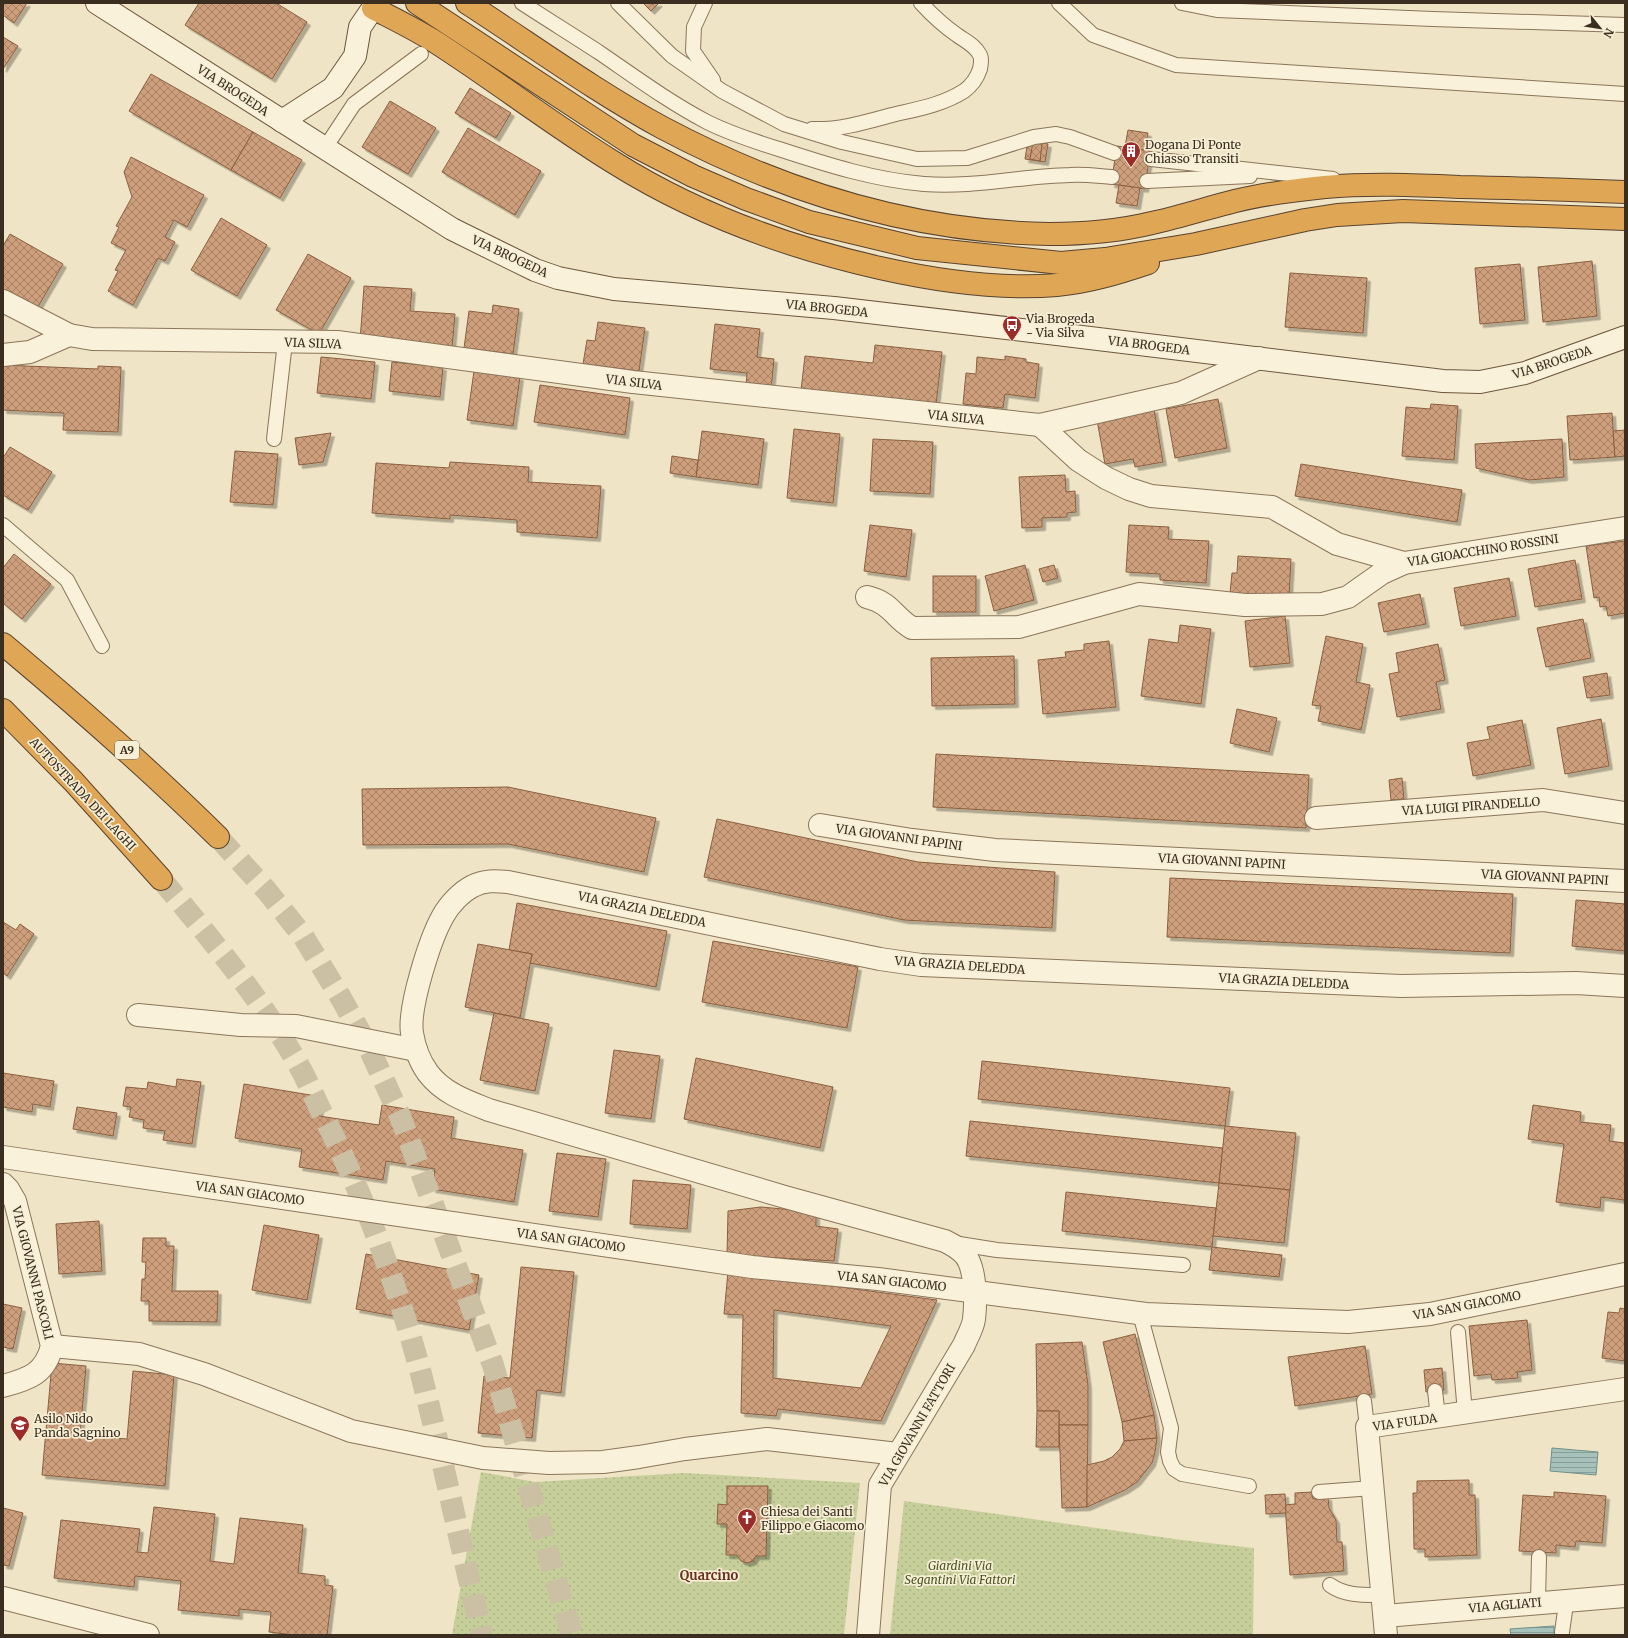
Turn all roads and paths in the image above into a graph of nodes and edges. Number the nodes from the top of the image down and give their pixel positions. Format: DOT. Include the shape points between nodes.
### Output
graph roads {
  1 [pos="97,3"];
  2 [pos="417,3"];
  3 [pos="467,3"];
  4 [pos="522,3"];
  5 [pos="618,3"];
  6 [pos="705,3"];
  7 [pos="921,3"];
  8 [pos="1059,3"];
  9 [pos="1182,3"];
  10 [pos="1348,3"];
  11 [pos="370,5"];
  12 [pos="1359,16"];
  13 [pos="1625,25"];
  14 [pos="421,54"];
  15 [pos="722,91"];
  16 [pos="1625,94"];
  17 [pos="282,121"];
  18 [pos="784,124"];
  19 [pos="325,148"];
  20 [pos="1114,153"];
  21 [pos="1151,159"];
  22 [pos="1282,173"];
  23 [pos="1112,177"];
  24 [pos="1147,181"];
  25 [pos="1375,184"];
  26 [pos="1625,192"];
  27 [pos="1625,219"];
  28 [pos="1196,244"];
  29 [pos="3,301"];
  30 [pos="70,335"];
  31 [pos="1625,337"];
  32 [pos="285,342"];
  33 [pos="3,355"];
  34 [pos="1259,358"];
  35 [pos="1040,425"];
  36 [pos="274,439"];
  37 [pos="3,524"];
  38 [pos="1625,528"];
  39 [pos="1404,562"];
  40 [pos="868,597"];
  41 [pos="3,644"];
  42 [pos="102,646"];
  43 [pos="3,710"];
  44 [pos="1625,813"];
  45 [pos="1316,818"];
  46 [pos="820,825"];
  47 [pos="218,837"];
  48 [pos="161,879"];
  49 [pos="1625,881"];
  50 [pos="1625,986"];
  51 [pos="138,1014"];
  52 [pos="416,1050"];
  53 [pos="3,1157"];
  54 [pos="3,1184"];
  55 [pos="945,1241"];
  56 [pos="1183,1265"];
  57 [pos="1625,1274"];
  58 [pos="974,1291"];
  59 [pos="1140,1314"];
  60 [pos="1458,1332"];
  61 [pos="52,1346"];
  62 [pos="3,1386"];
  63 [pos="1625,1389"];
  64 [pos="1435,1391"];
  65 [pos="1364,1401"];
  66 [pos="1465,1413"];
  67 [pos="1438,1417"];
  68 [pos="1367,1426"];
  69 [pos="898,1454"];
  70 [pos="1249,1486"];
  71 [pos="1373,1488"];
  72 [pos="1318,1492"];
  73 [pos="1539,1557"];
  74 [pos="1330,1585"];
  75 [pos="1625,1596"];
  76 [pos="3,1598"];
  77 [pos="1565,1600"];
  78 [pos="1538,1602"];
  79 [pos="1384,1615"];
  80 [pos="1562,1632"];
  81 [pos="148,1635"];
  82 [pos="868,1635"];
  1 -- 17 [label="street, VIA BROGEDA"];
  2 -- 28 [label="highway" via="633,145 693,176 809,222 917,248 1061,263 1105,260"];
  3 -- 25 [label="highway" via="662,127 767,176 826,198 883,213 961,227 1050,234 1119,229 1260,196 1325,187"];
  4 -- 23 [label="lane" via="671,102 728,132 819,163 869,176 924,184 978,184 1072,174"];
  5 -- 15 [label="lane" via="672,56"];
  6 -- 15 [label="lane" via="694,27 693,51 709,77"];
  7 -- 18 [label="lane" via="934,17 980,54 982,60 978,74 965,90 932,106 837,128 804,129"];
  8 -- 16 [label="lane" via="1093,35 1176,65"];
  9 -- 12 [label="lane" via="1217,10"];
  10 -- 12 [label="lane" via="1351,10"];
  11 -- 17 [label="street" via="360,28 355,56 333,88"];
  11 -- 28 [label="highway" via="435,42 613,163 710,213 808,249 914,276 959,283 1036,286 1078,282 1117,274"];
  12 -- 13 [label="lane"];
  14 -- 19 [label="lane" via="354,104"];
  15 -- 18 [label="lane"];
  17 -- 19 [label="street, VIA BROGEDA"];
  18 -- 20 [label="lane" via="842,142 916,159 967,158 1034,137 1056,134"];
  19 -- 34 [label="street, VIA BROGEDA" via="452,229 535,270 558,278 614,289 834,308"];
  21 -- 22 [label="lane"];
  22 -- 24 [label="lane"];
  22 -- 25 [label="lane"];
  25 -- 26 [label="highway"];
  27 -- 28 [label="highway" via="1371,212 1305,220"];
  29 -- 30 [label="street, VIA SILVA"];
  30 -- 32 [label="street, VIA SILVA" via="92,339"];
  30 -- 33 [label="street" via="30,352"];
  31 -- 34 [label="street, VIA BROGEDA" via="1525,373 1480,382 1443,381"];
  32 -- 35 [label="street, VIA SILVA" via="337,342 633,382"];
  32 -- 36 [label="lane"];
  34 -- 35 [label="street, VIA SILVA" via="1181,393"];
  35 -- 39 [label="street, VIA GIOACCHINO ROSSINI" via="1078,460 1129,489 1151,496 1272,507 1337,544"];
  37 -- 42 [label="lane" via="67,580"];
  38 -- 39 [label="street, VIA GIOACCHINO ROSSINI"];
  39 -- 40 [label="street" via="1382,573 1348,597 1322,604 1245,605 1139,594 1019,627 912,628 902,622 889,607 877,599"];
  41 -- 47 [label="highway, A9" via="102,728"];
  43 -- 48 [label="highway, AUTOSTRADA DEI LAGHI" via="73,781"];
  44 -- 45 [label="street, VIA LUIGI PIRANDELLO" via="1543,800"];
  46 -- 49 [label="street, VIA GIOVANNI PAPINI" via="995,850"];
  50 -- 52 [label="street, VIA GRAZIA DELEDDA" via="1576,983 1402,986 921,965 508,882 489,881 472,886 456,899 443,916 429,949 418,987 412,1032"];
  51 -- 52 [label="street" via="240,1025 296,1026"];
  52 -- 55 [label="street, VIA GRAZIA DELEDDA" via="427,1072 437,1083 451,1094 489,1110"];
  53 -- 58 [label="street, VIA SAN GIACOMO" via="752,1267"];
  54 -- 61 [label="street, VIA GIOVANNI PASCOLI" via="15,1201"];
  55 -- 56 [label="lane" via="997,1250"];
  55 -- 58 [label="street, VIA GRAZIA DELEDDA" via="966,1256 971,1267"];
  57 -- 59 [label="street, VIA SAN GIACOMO" via="1430,1314 1348,1322"];
  58 -- 59 [label="street, VIA SAN GIACOMO"];
  58 -- 69 [label="street, VIA GIOVANNI FATTORI" via="974,1320 964,1345"];
  59 -- 70 [label="lane" via="1171,1428 1168,1452 1174,1469 1182,1474"];
  60 -- 66 [label="lane"];
  61 -- 62 [label="street, VIA GIOVANNI PASCOLI" via="49,1358 41,1370"];
  61 -- 69 [label="street" via="139,1354 204,1374 350,1431 482,1458 549,1463 603,1462 767,1439"];
  63 -- 66 [label="street, VIA FULDA"];
  64 -- 67 [label="lane"];
  65 -- 68 [label="lane"];
  66 -- 67 [label="street, VIA FULDA"];
  67 -- 68 [label="street, VIA FULDA"];
  68 -- 71 [label="street, VIA FULDA"];
  69 -- 82 [label="street, VIA GIOVANNI FATTORI" via="880,1485"];
  71 -- 72 [label="lane"];
  71 -- 79 [label="street, VIA FULDA"];
  73 -- 78 [label="lane"];
  74 -- 79 [label="lane" via="1338,1591 1365,1595"];
  75 -- 77 [label="street, VIA AGLIATI"];
  76 -- 81 [label="street"];
  77 -- 78 [label="street, VIA AGLIATI"];
  77 -- 80 [label="lane"];
  78 -- 79 [label="street, VIA AGLIATI"];
}
